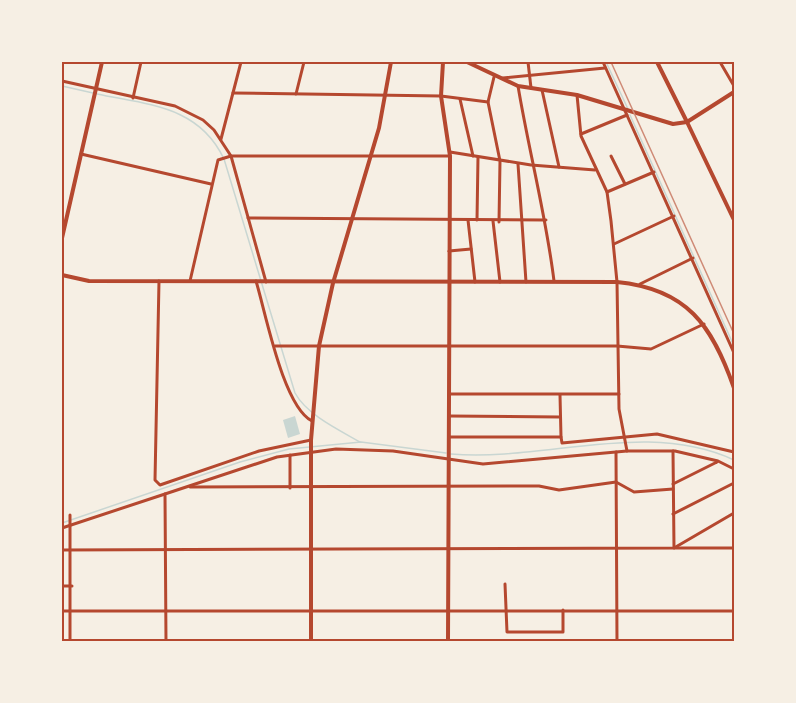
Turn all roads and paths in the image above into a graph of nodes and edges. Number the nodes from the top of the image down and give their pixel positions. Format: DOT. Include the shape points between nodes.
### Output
graph roads {
  1 [pos="102,62"];
  2 [pos="141,62"];
  3 [pos="241,62"];
  4 [pos="303,62"];
  5 [pos="391,62"];
  6 [pos="443,62"];
  7 [pos="467,62"];
  8 [pos="480,62"];
  9 [pos="528,62"];
  10 [pos="603,62"];
  11 [pos="657,62"];
  12 [pos="720,62"];
  13 [pos="605,68"];
  14 [pos="481,69"];
  15 [pos="529,74"];
  16 [pos="497,78"];
  17 [pos="62,81"];
  18 [pos="518,86"];
  19 [pos="735,86"];
  20 [pos="96,88"];
  21 [pos="531,88"];
  22 [pos="542,90"];
  23 [pos="735,92"];
  24 [pos="233,93"];
  25 [pos="296,94"];
  26 [pos="577,95"];
  27 [pos="387,96"];
  28 [pos="441,96"];
  29 [pos="133,98"];
  30 [pos="460,99"];
  31 [pos="488,102"];
  32 [pos="626,113"];
  33 [pos="687,122"];
  34 [pos="581,134"];
  35 [pos="221,139"];
  36 [pos="80,154"];
  37 [pos="450,154"];
  38 [pos="229,156"];
  39 [pos="611,156"];
  40 [pos="372,157"];
  41 [pos="476,157"];
  42 [pos="500,160"];
  43 [pos="518,163"];
  44 [pos="531,165"];
  45 [pos="559,167"];
  46 [pos="595,170"];
  47 [pos="654,172"];
  48 [pos="211,184"];
  49 [pos="625,184"];
  50 [pos="607,192"];
  51 [pos="674,216"];
  52 [pos="248,218"];
  53 [pos="352,219"];
  54 [pos="449,219"];
  55 [pos="468,220"];
  56 [pos="477,220"];
  57 [pos="546,220"];
  58 [pos="735,220"];
  59 [pos="493,221"];
  60 [pos="520,221"];
  61 [pos="499,222"];
  62 [pos="62,238"];
  63 [pos="614,244"];
  64 [pos="471,249"];
  65 [pos="449,251"];
  66 [pos="693,258"];
  67 [pos="62,275"];
  68 [pos="159,281"];
  69 [pos="190,281"];
  70 [pos="256,281"];
  71 [pos="554,281"];
  72 [pos="266,282"];
  73 [pos="449,282"];
  74 [pos="475,282"];
  75 [pos="500,282"];
  76 [pos="526,282"];
  77 [pos="617,282"];
  78 [pos="333,283"];
  79 [pos="639,284"];
  80 [pos="704,324"];
  81 [pos="275,346"];
  82 [pos="319,346"];
  83 [pos="448,346"];
  84 [pos="617,346"];
  85 [pos="735,352"];
  86 [pos="735,388"];
  87 [pos="449,394"];
  88 [pos="619,394"];
  89 [pos="560,395"];
  90 [pos="449,416"];
  91 [pos="560,417"];
  92 [pos="313,422"];
  93 [pos="449,437"];
  94 [pos="561,437"];
  95 [pos="625,437"];
  96 [pos="311,440"];
  97 [pos="626,450"];
  98 [pos="259,451"];
  99 [pos="673,451"];
  100 [pos="311,452"];
  101 [pos="616,452"];
  102 [pos="735,452"];
  103 [pos="290,455"];
  104 [pos="448,459"];
  105 [pos="718,461"];
  106 [pos="262,462"];
  107 [pos="735,469"];
  108 [pos="185,478"];
  109 [pos="616,482"];
  110 [pos="735,483"];
  111 [pos="673,484"];
  112 [pos="187,485"];
  113 [pos="447,487"];
  114 [pos="290,488"];
  115 [pos="311,488"];
  116 [pos="673,489"];
  117 [pos="165,494"];
  118 [pos="735,513"];
  119 [pos="673,514"];
  120 [pos="70,520"];
  121 [pos="62,528"];
  122 [pos="447,548"];
  123 [pos="617,548"];
  124 [pos="674,548"];
  125 [pos="735,548"];
  126 [pos="166,549"];
  127 [pos="311,549"];
  128 [pos="62,550"];
  129 [pos="71,550"];
  130 [pos="506,584"];
  131 [pos="62,586"];
  132 [pos="72,586"];
  133 [pos="563,610"];
  134 [pos="617,610"];
  135 [pos="62,611"];
  136 [pos="70,611"];
  137 [pos="166,611"];
  138 [pos="310,611"];
  139 [pos="506,611"];
  140 [pos="735,611"];
  141 [pos="448,612"];
  142 [pos="70,642"];
  143 [pos="166,642"];
  144 [pos="311,642"];
  145 [pos="448,642"];
  146 [pos="617,642"];
  1 -- 20 [label="street"];
  2 -- 29 [label="street"];
  3 -- 24 [label="street"];
  4 -- 25 [label="street"];
  5 -- 27 [label="street"];
  6 -- 28 [label="street"];
  7 -- 14 [label="street"];
  8 -- 14 [label="street"];
  9 -- 15 [label="street"];
  10 -- 13 [label="street"];
  11 -- 33 [label="street"];
  12 -- 19 [label="street"];
  13 -- 15 [label="street"];
  13 -- 32 [label="street"];
  14 -- 16 [label="street"];
  15 -- 16 [label="street"];
  15 -- 21 [label="street"];
  16 -- 18 [label="street"];
  16 -- 31 [label="street"];
  17 -- 20 [label="street"];
  18 -- 21 [label="street"];
  18 -- 44 [label="street"];
  20 -- 29 [label="street"];
  20 -- 36 [label="street"];
  21 -- 22 [label="street"];
  22 -- 26 [label="street"];
  22 -- 45 [label="street"];
  23 -- 33 [label="street"];
  24 -- 25 [label="street"];
  24 -- 35 [label="street"];
  25 -- 27 [label="street"];
  26 -- 32 [label="street"];
  26 -- 34 [label="street"];
  27 -- 28 [label="street"];
  27 -- 40 [label="street"];
  28 -- 30 [label="street"];
  28 -- 37 [label="street"];
  29 -- 35 [label="street" via="194,114"];
  30 -- 31 [label="street"];
  30 -- 41 [label="street"];
  31 -- 42 [label="street"];
  32 -- 33 [label="street" via="673,124"];
  32 -- 34 [label="street"];
  32 -- 47 [label="street"];
  33 -- 58 [label="street"];
  34 -- 46 [label="street"];
  35 -- 38 [label="street"];
  36 -- 48 [label="street"];
  36 -- 62 [label="street"];
  37 -- 40 [label="street"];
  37 -- 41 [label="street"];
  37 -- 54 [label="street"];
  38 -- 40 [label="street"];
  38 -- 48 [label="street" via="218,160"];
  38 -- 52 [label="street"];
  39 -- 49 [label="street"];
  40 -- 53 [label="street"];
  41 -- 42 [label="street"];
  41 -- 56 [label="street"];
  42 -- 43 [label="street"];
  42 -- 61 [label="street"];
  43 -- 44 [label="street"];
  43 -- 60 [label="street"];
  44 -- 45 [label="street"];
  44 -- 57 [label="street"];
  45 -- 46 [label="street"];
  46 -- 50 [label="street"];
  47 -- 49 [label="street"];
  47 -- 51 [label="street"];
  48 -- 69 [label="street"];
  49 -- 50 [label="street"];
  50 -- 63 [label="street"];
  51 -- 63 [label="street"];
  51 -- 66 [label="street"];
  52 -- 53 [label="street"];
  52 -- 72 [label="street"];
  53 -- 54 [label="street"];
  53 -- 78 [label="street"];
  54 -- 55 [label="street"];
  54 -- 65 [label="street"];
  55 -- 56 [label="street"];
  55 -- 64 [label="street"];
  56 -- 59 [label="street"];
  57 -- 60 [label="street"];
  57 -- 71 [label="street"];
  59 -- 61 [label="street"];
  59 -- 75 [label="street"];
  60 -- 61 [label="street"];
  60 -- 76 [label="street"];
  63 -- 77 [label="street"];
  64 -- 65 [label="street"];
  64 -- 74 [label="street"];
  65 -- 73 [label="street"];
  66 -- 79 [label="street"];
  66 -- 85 [label="street"];
  67 -- 68 [label="street" via="89,281"];
  68 -- 69 [label="street"];
  68 -- 108 [label="street" via="155,480 160,484"];
  69 -- 70 [label="street"];
  70 -- 72 [label="street"];
  70 -- 81 [label="street"];
  71 -- 76 [label="street"];
  71 -- 77 [label="street"];
  72 -- 78 [label="street"];
  73 -- 74 [label="street"];
  73 -- 78 [label="street"];
  73 -- 83 [label="street"];
  74 -- 75 [label="street"];
  75 -- 76 [label="street"];
  77 -- 79 [label="street"];
  77 -- 84 [label="street"];
  78 -- 82 [label="street"];
  79 -- 80 [label="street" via="682,303"];
  80 -- 84 [label="street" via="651,348"];
  80 -- 86 [label="street" via="716,341"];
  81 -- 82 [label="street"];
  81 -- 92 [label="street" via="288,391 303,415"];
  82 -- 83 [label="street"];
  82 -- 92 [label="street"];
  83 -- 84 [label="street"];
  83 -- 87 [label="street"];
  84 -- 88 [label="street"];
  87 -- 89 [label="street"];
  87 -- 90 [label="street"];
  88 -- 89 [label="street"];
  88 -- 95 [label="street"];
  89 -- 91 [label="street"];
  90 -- 91 [label="street"];
  90 -- 93 [label="street"];
  91 -- 94 [label="street"];
  92 -- 96 [label="street"];
  93 -- 94 [label="street"];
  93 -- 104 [label="street"];
  94 -- 95 [label="street" via="562,443"];
  95 -- 97 [label="street"];
  95 -- 102 [label="street" via="657,434"];
  96 -- 98 [label="street"];
  96 -- 100 [label="street"];
  97 -- 99 [label="street"];
  97 -- 101 [label="street"];
  98 -- 106 [label="street"];
  98 -- 108 [label="street"];
  99 -- 105 [label="street"];
  99 -- 111 [label="street"];
  100 -- 103 [label="street"];
  100 -- 104 [label="street" via="362,448"];
  100 -- 115 [label="street"];
  101 -- 104 [label="street" via="483,464"];
  101 -- 109 [label="street"];
  103 -- 106 [label="street"];
  103 -- 114 [label="street"];
  104 -- 113 [label="street"];
  105 -- 107 [label="street"];
  105 -- 111 [label="street"];
  106 -- 112 [label="street"];
  108 -- 112 [label="street"];
  109 -- 113 [label="street" via="559,490 538,486"];
  109 -- 116 [label="street" via="634,492"];
  109 -- 123 [label="street"];
  110 -- 119 [label="street"];
  111 -- 116 [label="street"];
  112 -- 114 [label="street"];
  112 -- 117 [label="street"];
  113 -- 115 [label="street"];
  113 -- 122 [label="street"];
  114 -- 115 [label="street"];
  115 -- 127 [label="street"];
  116 -- 119 [label="street"];
  117 -- 120 [label="street"];
  117 -- 126 [label="street"];
  118 -- 124 [label="street"];
  119 -- 124 [label="street"];
  120 -- 121 [label="street"];
  120 -- 129 [label="street"];
  122 -- 123 [label="street"];
  122 -- 127 [label="street"];
  122 -- 141 [label="street"];
  123 -- 124 [label="street"];
  123 -- 134 [label="street"];
  124 -- 125 [label="street"];
  126 -- 127 [label="street"];
  126 -- 129 [label="street"];
  126 -- 137 [label="street"];
  127 -- 138 [label="street"];
  128 -- 129 [label="street"];
  129 -- 132 [label="street"];
  130 -- 139 [label="street"];
  131 -- 132 [label="street"];
  132 -- 136 [label="street"];
  133 -- 134 [label="street"];
  133 -- 139 [label="street"];
  133 -- 139 [label="street" via="563,632 507,632"];
  134 -- 140 [label="street"];
  134 -- 146 [label="street"];
  135 -- 136 [label="street"];
  136 -- 137 [label="street"];
  136 -- 142 [label="street"];
  137 -- 138 [label="street"];
  137 -- 143 [label="street"];
  138 -- 141 [label="street"];
  138 -- 144 [label="street"];
  139 -- 141 [label="street"];
  141 -- 145 [label="street"];
}
